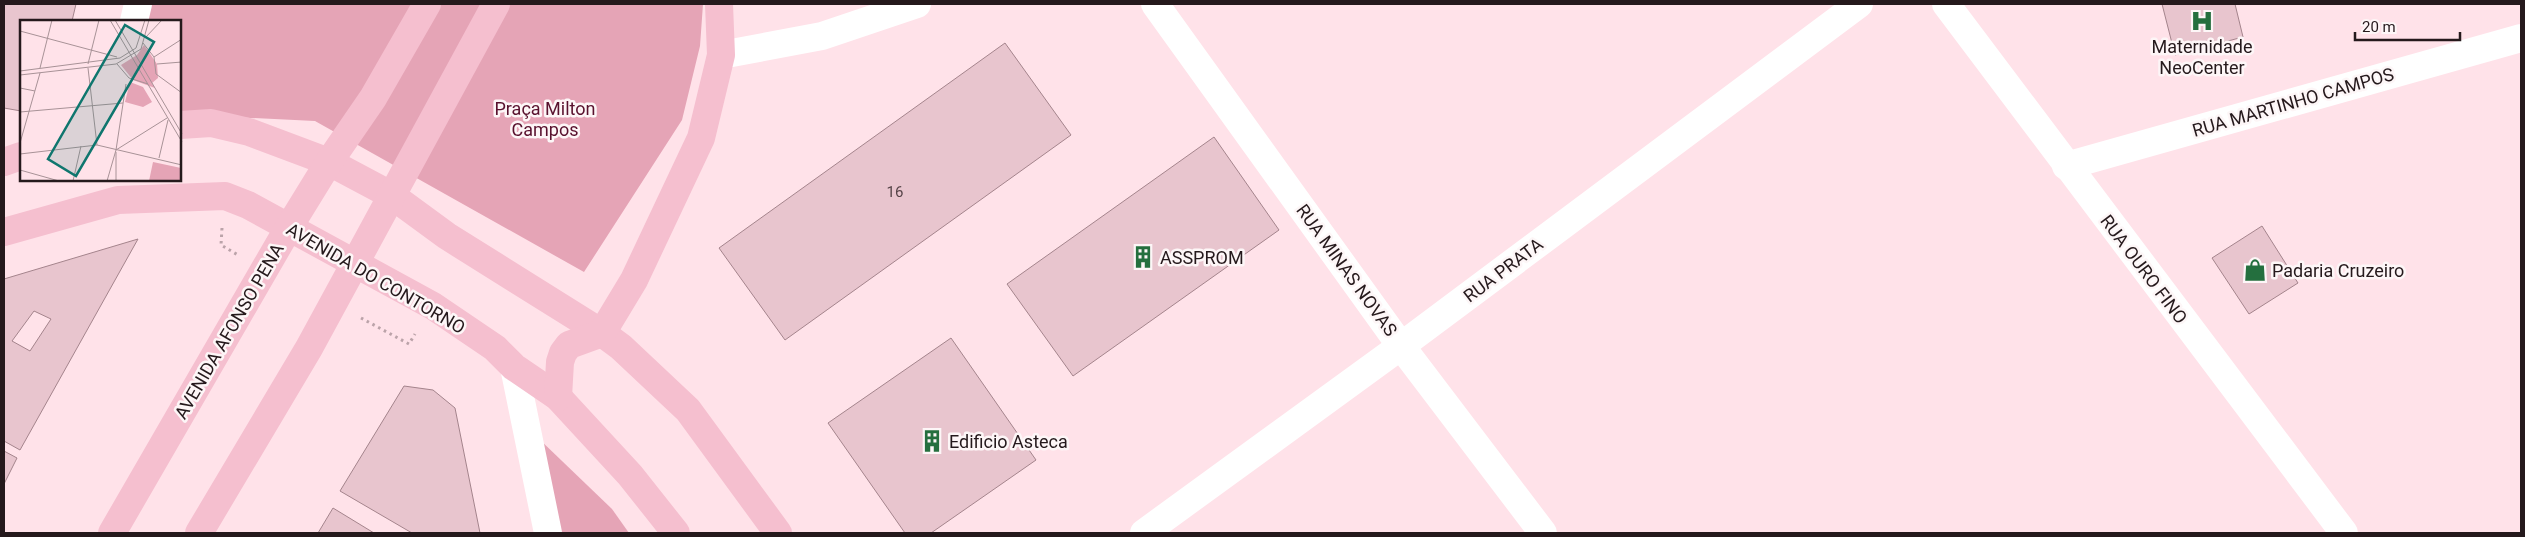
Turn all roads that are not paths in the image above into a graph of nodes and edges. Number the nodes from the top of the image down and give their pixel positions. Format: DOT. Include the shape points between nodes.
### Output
graph roads {
  1 [pos="138,4"];
  2 [pos="427,4"];
  3 [pos="496,4"];
  4 [pos="719,4"];
  5 [pos="918,4"];
  6 [pos="1154,4"];
  7 [pos="1859,4"];
  8 [pos="1946,4"];
  9 [pos="134,20"];
  10 [pos="2521,38"];
  11 [pos="721,55"];
  12 [pos="181,125"];
  13 [pos="4,150"];
  14 [pos="20,156"];
  15 [pos="20,156"];
  16 [pos="4,162"];
  17 [pos="329,162"];
  18 [pos="2066,166"];
  19 [pos="391,195"];
  20 [pos="289,227"];
  21 [pos="4,232"];
  22 [pos="356,262"];
  23 [pos="602,333"];
  24 [pos="1401,346"];
  25 [pos="514,367"];
  26 [pos="558,397"];
  27 [pos="112,533"];
  28 [pos="199,533"];
  29 [pos="548,533"];
  30 [pos="676,533"];
  31 [pos="778,533"];
  32 [pos="1144,533"];
  33 [pos="1543,533"];
  34 [pos="2344,533"];
  1 -- 9 [label="street"];
  2 -- 17 [label="main road, AVENIDA AFONSO PENA" via="373,98"];
  3 -- 19 [label="main road"];
  4 -- 11 [label="main road"];
  5 -- 11 [label="street" via="822,36"];
  6 -- 24 [label="street, RUA MINAS NOVAS"];
  7 -- 24 [label="street, RUA PRATA"];
  8 -- 18 [label="street, RUA OURO FINO"];
  10 -- 18 [label="street, RUA MARTINHO CAMPOS"];
  11 -- 23 [label="main road" via="701,138 634,280"];
  12 -- 17 [label="main road" via="211,122 250,132"];
  13 -- 14 [label="street"];
  15 -- 16 [label="main road"];
  17 -- 19 [label="main road"];
  17 -- 20 [label="main road, AVENIDA AFONSO PENA"];
  18 -- 34 [label="street, RUA OURO FINO"];
  19 -- 22 [label="main road"];
  19 -- 23 [label="main road" via="447,236"];
  20 -- 21 [label="main road, AVENIDA DO CONTORNO" via="225,196 118,200"];
  20 -- 22 [label="main road, AVENIDA DO CONTORNO"];
  20 -- 27 [label="main road, AVENIDA AFONSO PENA"];
  22 -- 25 [label="main road, AVENIDA DO CONTORNO" via="434,306 495,348"];
  22 -- 28 [label="main road"];
  23 -- 26 [label="main road" via="569,346 563,353"];
  23 -- 31 [label="main road" via="688,410"];
  24 -- 32 [label="street, RUA PRATA"];
  24 -- 33 [label="street, RUA MINAS NOVAS"];
  25 -- 26 [label="main road, AVENIDA DO CONTORNO"];
  25 -- 29 [label="street"];
  26 -- 30 [label="main road, AVENIDA DO CONTORNO" via="630,475"];
}
